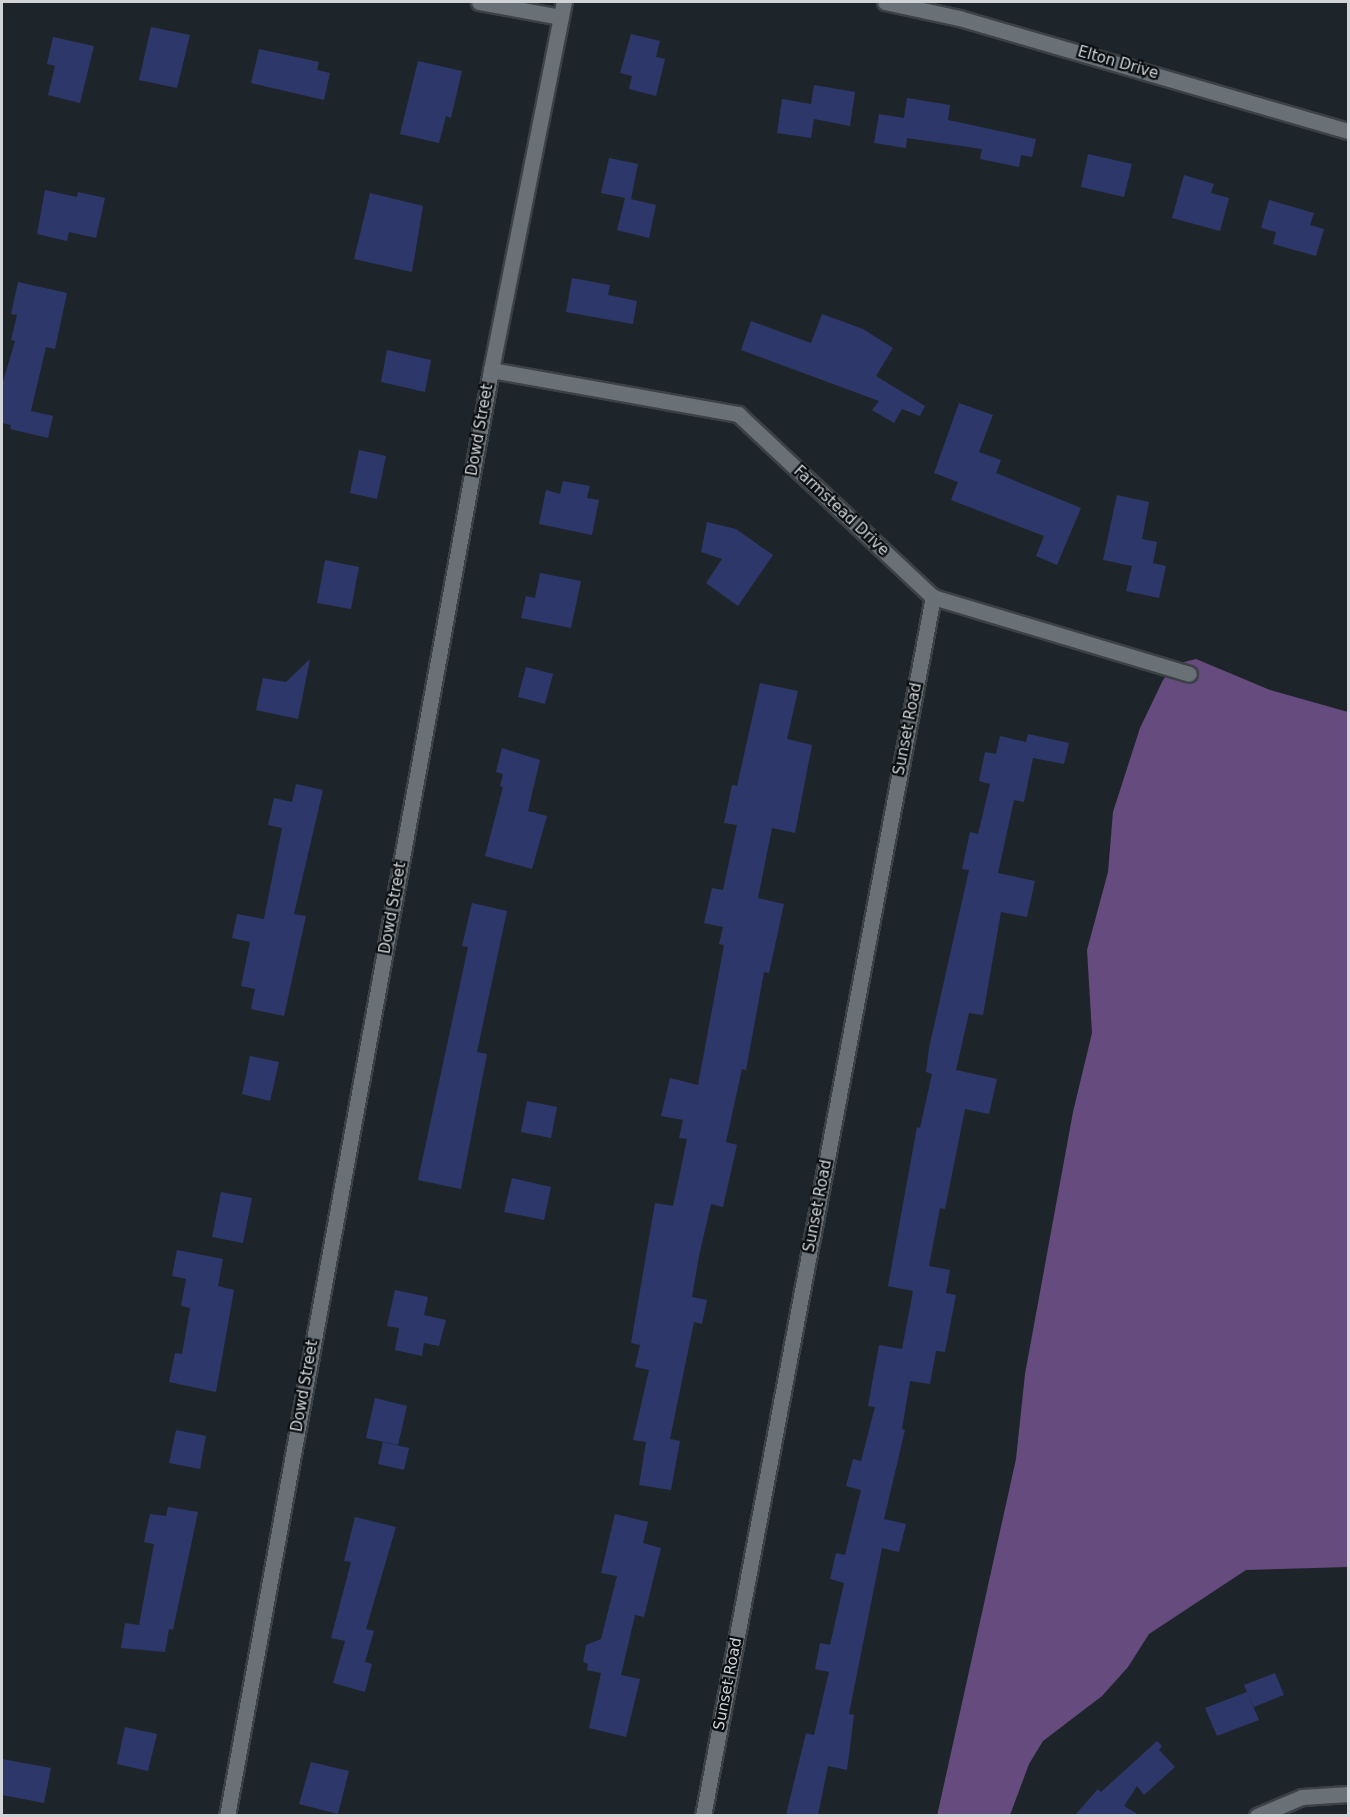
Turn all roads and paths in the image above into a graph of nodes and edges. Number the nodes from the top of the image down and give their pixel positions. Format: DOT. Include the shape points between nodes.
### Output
graph roads {
  1 [pos="479,2"];
  2 [pos="564,2"];
  3 [pos="885,2"];
  4 [pos="561,17"];
  5 [pos="1348,130"];
  6 [pos="491,370"];
  7 [pos="933,597"];
  8 [pos="1189,674"];
  9 [pos="1348,1794"];
  10 [pos="227,1815"];
  11 [pos="703,1815"];
  12 [pos="1257,1815"];
  1 -- 4 [label="street"];
  2 -- 4 [label="street, Dowd Street"];
  3 -- 5 [label="street, Elton Drive" via="971,22"];
  4 -- 6 [label="street, Dowd Street"];
  6 -- 7 [label="street, Farmstead Drive" via="738,414"];
  6 -- 10 [label="street, Dowd Street"];
  7 -- 8 [label="street, Farmstead Drive"];
  7 -- 11 [label="street, Sunset Road"];
  9 -- 12 [label="street" via="1302,1797"];
}
